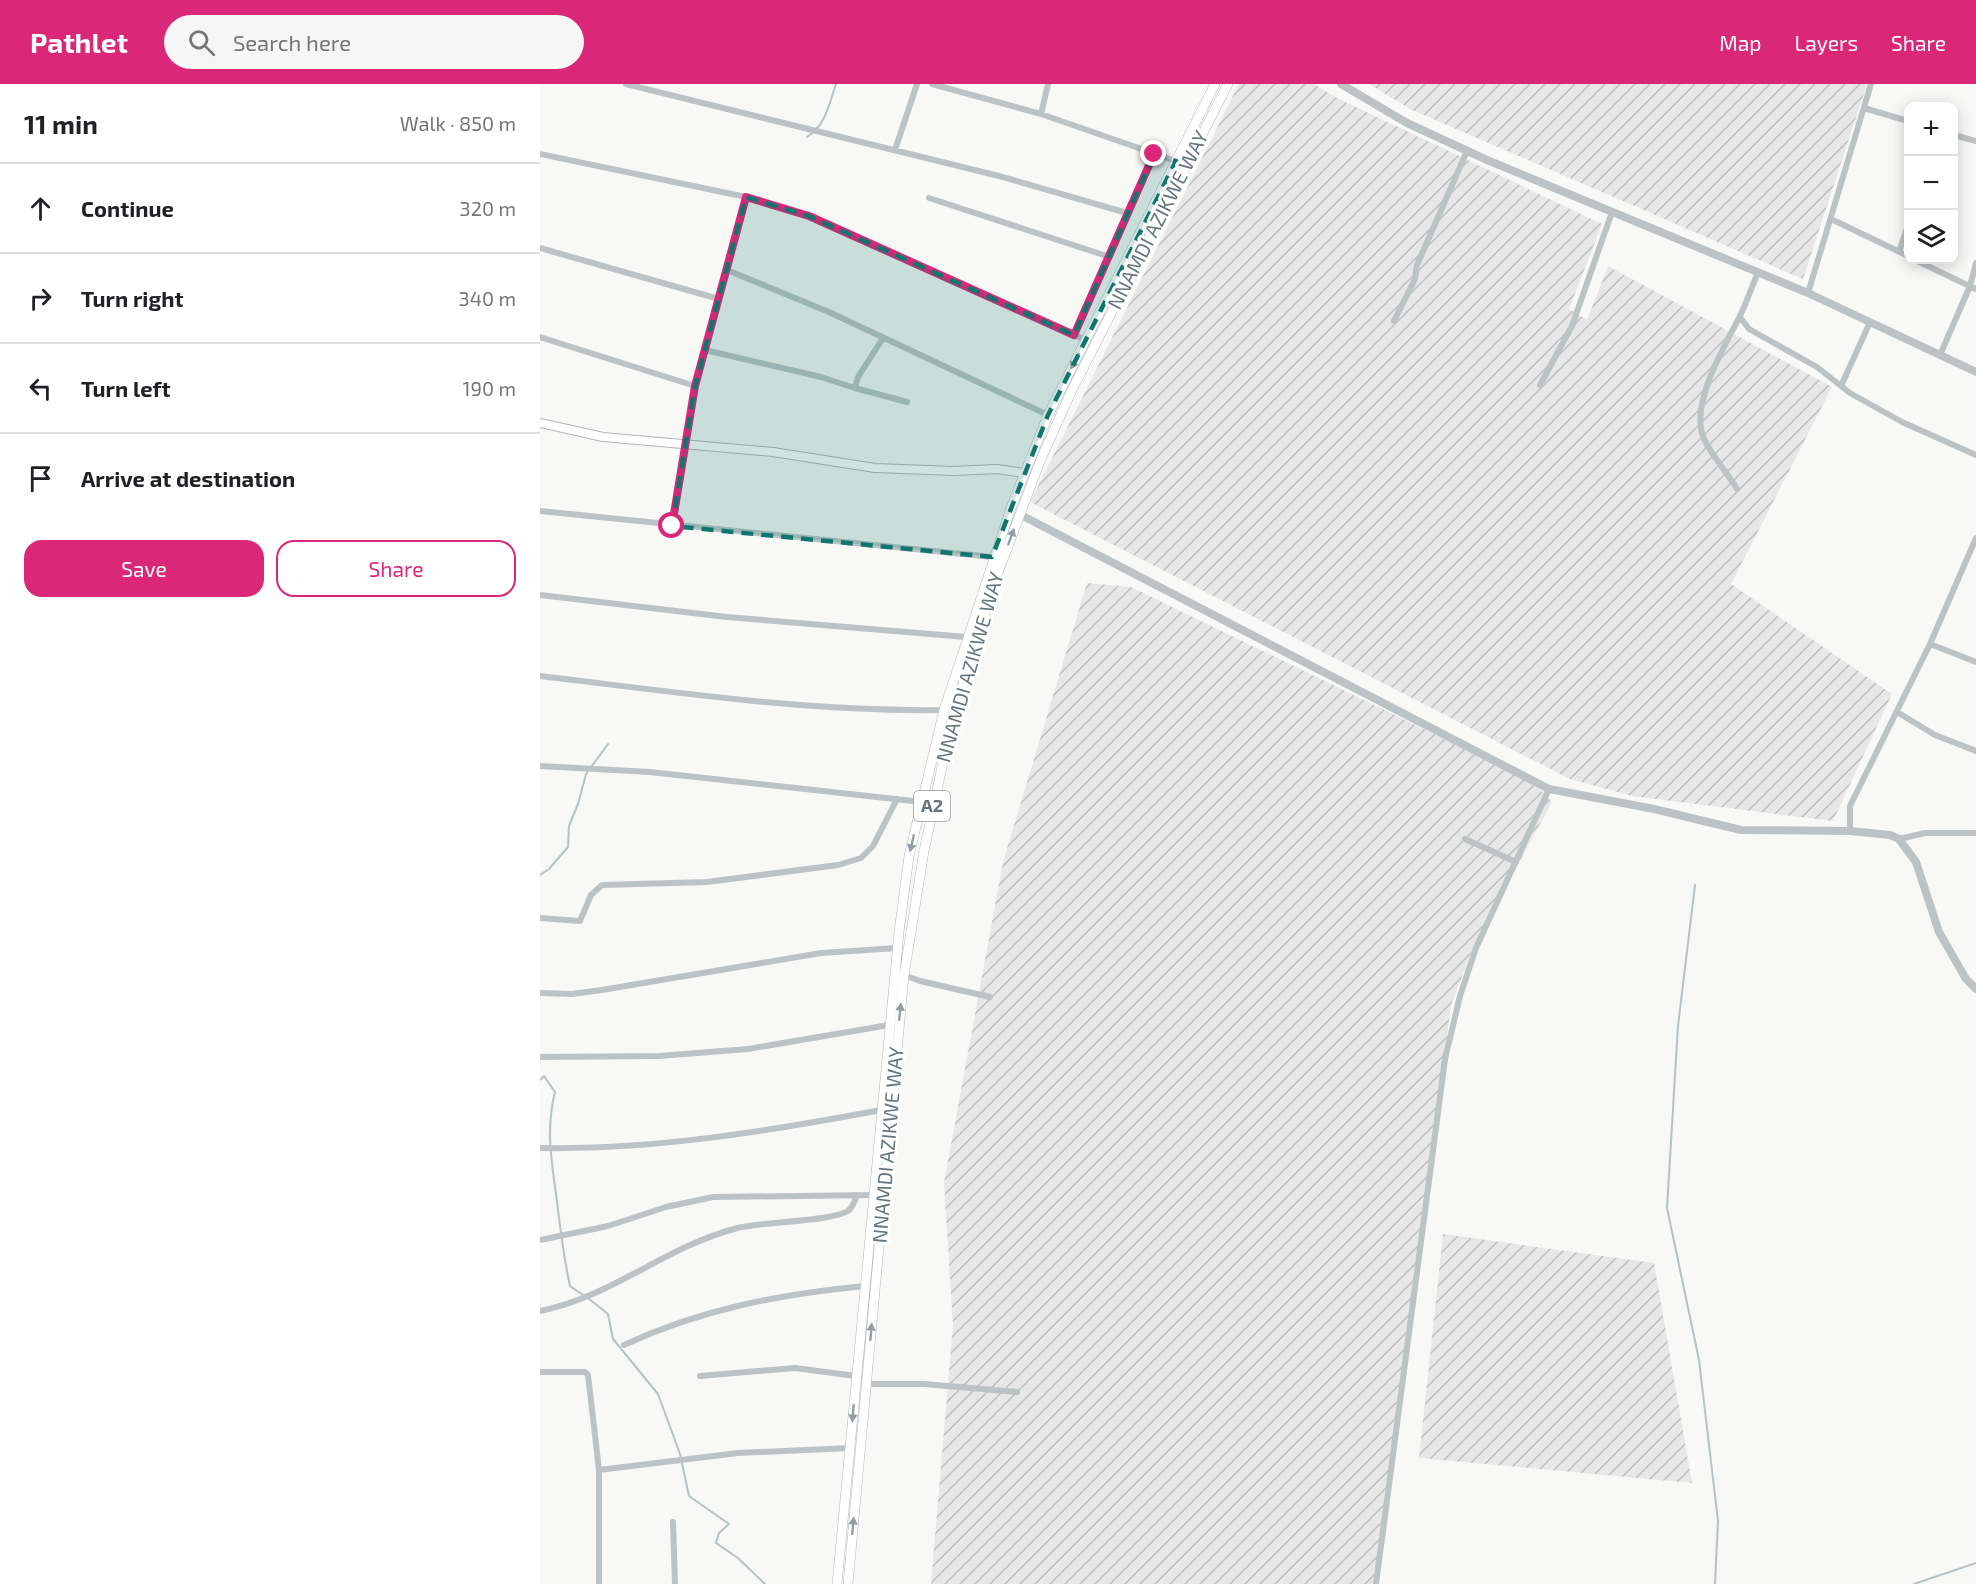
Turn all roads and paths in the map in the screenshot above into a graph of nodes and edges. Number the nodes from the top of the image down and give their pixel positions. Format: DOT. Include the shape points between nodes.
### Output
graph roads {
  1 [pos="626,84"];
  2 [pos="917,84"];
  3 [pos="932,84"];
  4 [pos="1048,84"];
  5 [pos="1215,84"];
  6 [pos="1228,84"];
  7 [pos="1341,84"];
  8 [pos="1871,84"];
  9 [pos="1864,108"];
  10 [pos="1041,114"];
  11 [pos="1904,120"];
  12 [pos="1958,136"];
  13 [pos="1976,141"];
  14 [pos="895,150"];
  15 [pos="1467,151"];
  16 [pos="540,154"];
  17 [pos="1154,154"];
  18 [pos="1176,161"];
  19 [pos="746,197"];
  20 [pos="929,198"];
  21 [pos="1612,212"];
  22 [pos="1127,213"];
  23 [pos="1831,219"];
  24 [pos="1904,237"];
  25 [pos="540,248"];
  26 [pos="1899,252"];
  27 [pos="1904,254"];
  28 [pos="1110,257"];
  29 [pos="1976,263"];
  30 [pos="1924,264"];
  31 [pos="727,270"];
  32 [pos="1758,272"];
  33 [pos="1973,287"];
  34 [pos="1808,293"];
  35 [pos="719,299"];
  36 [pos="1740,317"];
  37 [pos="1394,321"];
  38 [pos="1870,322"];
  39 [pos="1074,335"];
  40 [pos="540,337"];
  41 [pos="883,338"];
  42 [pos="1086,340"];
  43 [pos="705,350"];
  44 [pos="1940,355"];
  45 [pos="1976,372"];
  46 [pos="1540,384"];
  47 [pos="1842,384"];
  48 [pos="695,386"];
  49 [pos="855,388"];
  50 [pos="907,402"];
  51 [pos="1048,415"];
  52 [pos="540,423"];
  53 [pos="686,444"];
  54 [pos="1976,455"];
  55 [pos="1024,473"];
  56 [pos="1737,489"];
  57 [pos="540,511"];
  58 [pos="1019,514"];
  59 [pos="672,526"];
  60 [pos="1976,538"];
  61 [pos="992,557"];
  62 [pos="540,595"];
  63 [pos="966,637"];
  64 [pos="1930,644"];
  65 [pos="1976,662"];
  66 [pos="540,676"];
  67 [pos="944,710"];
  68 [pos="1897,711"];
  69 [pos="1976,752"];
  70 [pos="540,766"];
  71 [pos="1549,789"];
  72 [pos="897,800"];
  73 [pos="922,802"];
  74 [pos="1850,831"];
  75 [pos="1976,833"];
  76 [pos="1465,839"];
  77 [pos="1899,839"];
  78 [pos="1515,862"];
  79 [pos="540,918"];
  80 [pos="897,948"];
  81 [pos="904,975"];
  82 [pos="1976,989"];
  83 [pos="540,993"];
  84 [pos="990,997"];
  85 [pos="889,1025"];
  86 [pos="540,1057"];
  87 [pos="881,1110"];
  88 [pos="542,1148"];
  89 [pos="873,1195"];
  90 [pos="857,1196"];
  91 [pos="540,1240"];
  92 [pos="865,1286"];
  93 [pos="540,1311"];
  94 [pos="624,1345"];
  95 [pos="540,1372"];
  96 [pos="700,1376"];
  97 [pos="856,1376"];
  98 [pos="866,1384"];
  99 [pos="1017,1392"];
  100 [pos="850,1448"];
  101 [pos="599,1470"];
  102 [pos="673,1522"];
  103 [pos="599,1584"];
  104 [pos="675,1584"];
  105 [pos="837,1584"];
  106 [pos="848,1584"];
  107 [pos="1376,1584"];
  1 -- 14 [label="street"];
  2 -- 14 [label="street"];
  3 -- 10 [label="street"];
  4 -- 10 [label="street"];
  5 -- 18 [label="highway, NNAMDI AZIKWE WAY / A2"];
  6 -- 58 [label="highway, NNAMDI AZIKWE WAY / A2" via="1072,390"];
  7 -- 15 [label="street" via="1407,123"];
  8 -- 9 [label="street"];
  9 -- 11 [label="street"];
  9 -- 23 [label="street"];
  10 -- 17 [label="street"];
  12 -- 13 [label="street"];
  14 -- 22 [label="street"];
  15 -- 21 [label="street"];
  15 -- 37 [label="street"];
  16 -- 19 [label="street"];
  17 -- 18 [label="street"];
  17 -- 22 [label="street"];
  18 -- 42 [label="highway, NNAMDI AZIKWE WAY / A2"];
  19 -- 31 [label="street"];
  19 -- 39 [label="street" via="809,216"];
  20 -- 28 [label="street"];
  21 -- 32 [label="street"];
  21 -- 46 [label="street" via="1572,326"];
  22 -- 28 [label="street"];
  23 -- 26 [label="street"];
  23 -- 34 [label="street"];
  24 -- 26 [label="street"];
  25 -- 35 [label="street"];
  26 -- 27 [label="street"];
  28 -- 39 [label="street"];
  29 -- 33 [label="street"];
  30 -- 33 [label="street"];
  31 -- 35 [label="street"];
  31 -- 41 [label="street"];
  32 -- 34 [label="street"];
  32 -- 36 [label="street"];
  33 -- 44 [label="street"];
  34 -- 38 [label="street"];
  35 -- 43 [label="street"];
  36 -- 47 [label="street" via="1749,329"];
  36 -- 56 [label="street" via="1714,365 1702,422 1705,439"];
  38 -- 44 [label="street"];
  38 -- 47 [label="street"];
  39 -- 42 [label="street"];
  40 -- 48 [label="street"];
  41 -- 49 [label="street"];
  41 -- 51 [label="street"];
  42 -- 51 [label="highway, NNAMDI AZIKWE WAY / A2, one-way"];
  43 -- 48 [label="street"];
  43 -- 49 [label="street"];
  44 -- 45 [label="street"];
  47 -- 54 [label="street" via="1850,393 1902,422"];
  48 -- 53 [label="street"];
  49 -- 50 [label="street"];
  51 -- 55 [label="highway, NNAMDI AZIKWE WAY / A2"];
  52 -- 53 [label="main road" via="603,437"];
  53 -- 55 [label="main road" via="773,452 875,468 997,469"];
  53 -- 59 [label="street"];
  55 -- 61 [label="highway, NNAMDI AZIKWE WAY / A2"];
  57 -- 59 [label="street"];
  58 -- 71 [label="street"];
  81 -- 58 [label="highway, NNAMDI AZIKWE WAY / A2, one-way" via="927,830 952,720"];
  59 -- 61 [label="street"];
  60 -- 64 [label="street"];
  61 -- 63 [label="highway, NNAMDI AZIKWE WAY / A2"];
  62 -- 63 [label="street" via="727,617"];
  63 -- 67 [label="highway, NNAMDI AZIKWE WAY / A2"];
  64 -- 65 [label="street"];
  64 -- 68 [label="street"];
  66 -- 67 [label="street" via="738,701 843,709"];
  67 -- 73 [label="highway, NNAMDI AZIKWE WAY / A2"];
  68 -- 69 [label="street" via="1935,735"];
  68 -- 74 [label="street" via="1850,806"];
  70 -- 72 [label="street" via="596,768"];
  71 -- 74 [label="street" via="1741,830"];
  71 -- 78 [label="street"];
  72 -- 73 [label="street"];
  72 -- 79 [label="street" via="873,846 861,858 707,882 602,885 591,895 580,921"];
  73 -- 80 [label="highway, NNAMDI AZIKWE WAY / A2, one-way" via="909,856"];
  74 -- 77 [label="street"];
  75 -- 77 [label="street" via="1925,833"];
  76 -- 78 [label="street"];
  77 -- 82 [label="street" via="1916,862 1939,932"];
  78 -- 107 [label="street" via="1476,948 1445,1059"];
  80 -- 83 [label="street" via="821,953 602,990"];
  80 -- 85 [label="highway, NNAMDI AZIKWE WAY / A2"];
  81 -- 84 [label="street"];
  98 -- 81 [label="highway, NNAMDI AZIKWE WAY / A2, one-way"];
  85 -- 86 [label="street" via="748,1049 659,1056"];
  85 -- 87 [label="highway, NNAMDI AZIKWE WAY / A2"];
  87 -- 88 [label="street" via="703,1138"];
  87 -- 89 [label="highway, NNAMDI AZIKWE WAY / A2"];
  89 -- 90 [label="street"];
  89 -- 92 [label="highway, NNAMDI AZIKWE WAY / A2"];
  90 -- 91 [label="street" via="713,1197"];
  90 -- 93 [label="street" via="853,1206 837,1215 723,1232 581,1301"];
  92 -- 94 [label="street" via="803,1292 693,1316"];
  92 -- 97 [label="highway, NNAMDI AZIKWE WAY / A2"];
  95 -- 101 [label="street" via="588,1375"];
  96 -- 97 [label="street" via="795,1368"];
  97 -- 100 [label="highway, NNAMDI AZIKWE WAY / A2, one-way"];
  98 -- 99 [label="street" via="924,1384"];
  106 -- 98 [label="highway, NNAMDI AZIKWE WAY / A2, one-way"];
  100 -- 101 [label="street" via="685,1458"];
  100 -- 105 [label="highway, NNAMDI AZIKWE WAY / A2"];
  101 -- 103 [label="street"];
  102 -- 104 [label="street"];
}
